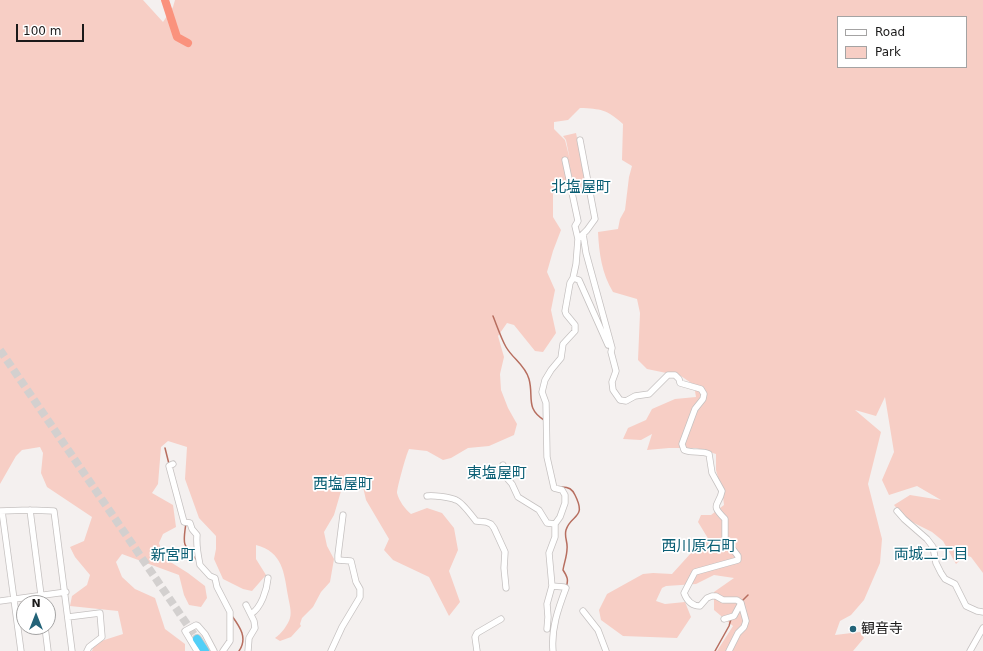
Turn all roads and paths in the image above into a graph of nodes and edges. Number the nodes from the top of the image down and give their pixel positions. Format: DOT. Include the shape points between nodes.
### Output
graph roads {
  1 [pos="580,140"];
  2 [pos="565,160"];
  3 [pos="583,234"];
  4 [pos="578,238"];
  5 [pos="573,278"];
  6 [pos="611,352"];
  7 [pos="172,465"];
  8 [pos="503,465"];
  9 [pos="427,496"];
  10 [pos="30,510"];
  11 [pos="1,511"];
  12 [pos="897,511"];
  13 [pos="343,515"];
  14 [pos="555,524"];
  15 [pos="268,578"];
  16 [pos="552,586"];
  17 [pos="506,588"];
  18 [pos="66,592"];
  19 [pos="41,595"];
  20 [pos="47,595"];
  21 [pos="14,599"];
  22 [pos="0,601"];
  23 [pos="741,603"];
  24 [pos="246,605"];
  25 [pos="582,611"];
  26 [pos="983,612"];
  27 [pos="251,614"];
  28 [pos="68,617"];
  29 [pos="501,619"];
  30 [pos="724,619"];
  31 [pos="547,628"];
  32 [pos="983,628"];
  33 [pos="46,635"];
  34 [pos="197,639"];
  35 [pos="21,651"];
  36 [pos="48,651"];
  37 [pos="72,651"];
  38 [pos="87,651"];
  39 [pos="197,651"];
  40 [pos="205,651"];
  41 [pos="214,651"];
  42 [pos="224,651"];
  43 [pos="248,651"];
  44 [pos="331,651"];
  45 [pos="477,651"];
  46 [pos="553,651"];
  47 [pos="606,651"];
  48 [pos="729,651"];
  49 [pos="970,651"];
  1 -- 3 [label="street" via="595,219"];
  2 -- 4 [label="street" via="578,221 575,226"];
  3 -- 4 [label="street"];
  3 -- 6 [label="street"];
  4 -- 5 [label="street"];
  5 -- 6 [label="street" via="580,280"];
  5 -- 14 [label="street" via="565,311 575,324 575,331 563,344 561,358 545,380 542,392 546,403 547,457 554,488 562,490 565,495 565,503"];
  6 -- 23 [label="street" via="616,372 612,382 613,390 620,400 626,401 635,396 649,394 668,375 675,375 680,383 700,388 704,394 694,409 682,444 684,450 709,454 712,473 722,491 716,511 725,519 725,539 738,560 695,572 684,593 690,604 696,606 700,606 712,596"];
  7 -- 42 [label="street" via="186,522 190,523 197,535 199,562 210,576 215,578 230,614 230,641"];
  8 -- 14 [label="street" via="505,476 518,497 539,510 548,523"];
  9 -- 17 [label="street" via="456,500 476,521 491,524 506,552"];
  10 -- 11 [label="street"];
  10 -- 18 [label="street" via="54,511"];
  10 -- 19 [label="street"];
  11 -- 21 [label="street"];
  12 -- 26 [label="street" via="933,547 936,564 941,573 945,579 955,584 966,606"];
  13 -- 44 [label="street" via="338,560 351,561 361,592"];
  14 -- 16 [label="street" via="555,537 549,553"];
  15 -- 27 [label="street" via="267,589 255,612"];
  16 -- 31 [label="street" via="547,604"];
  16 -- 46 [label="street" via="566,588 553,628"];
  18 -- 20 [label="street"];
  18 -- 28 [label="street"];
  21 -- 22 [label="street"];
  21 -- 35 [label="street"];
  23 -- 30 [label="street" via="734,616"];
  23 -- 48 [label="street" via="746,621"];
  24 -- 27 [label="street"];
  25 -- 47 [label="street" via="598,630"];
  27 -- 43 [label="street" via="255,628 249,638"];
  28 -- 37 [label="street"];
  28 -- 38 [label="street" via="100,613 102,637"];
  29 -- 45 [label="street" via="477,633"];
  32 -- 49 [label="street"];
  33 -- 36 [label="street"];
  34 -- 40 [label="highway"];
  39 -- 41 [label="street" via="185,632 196,625 205,634"];
}
